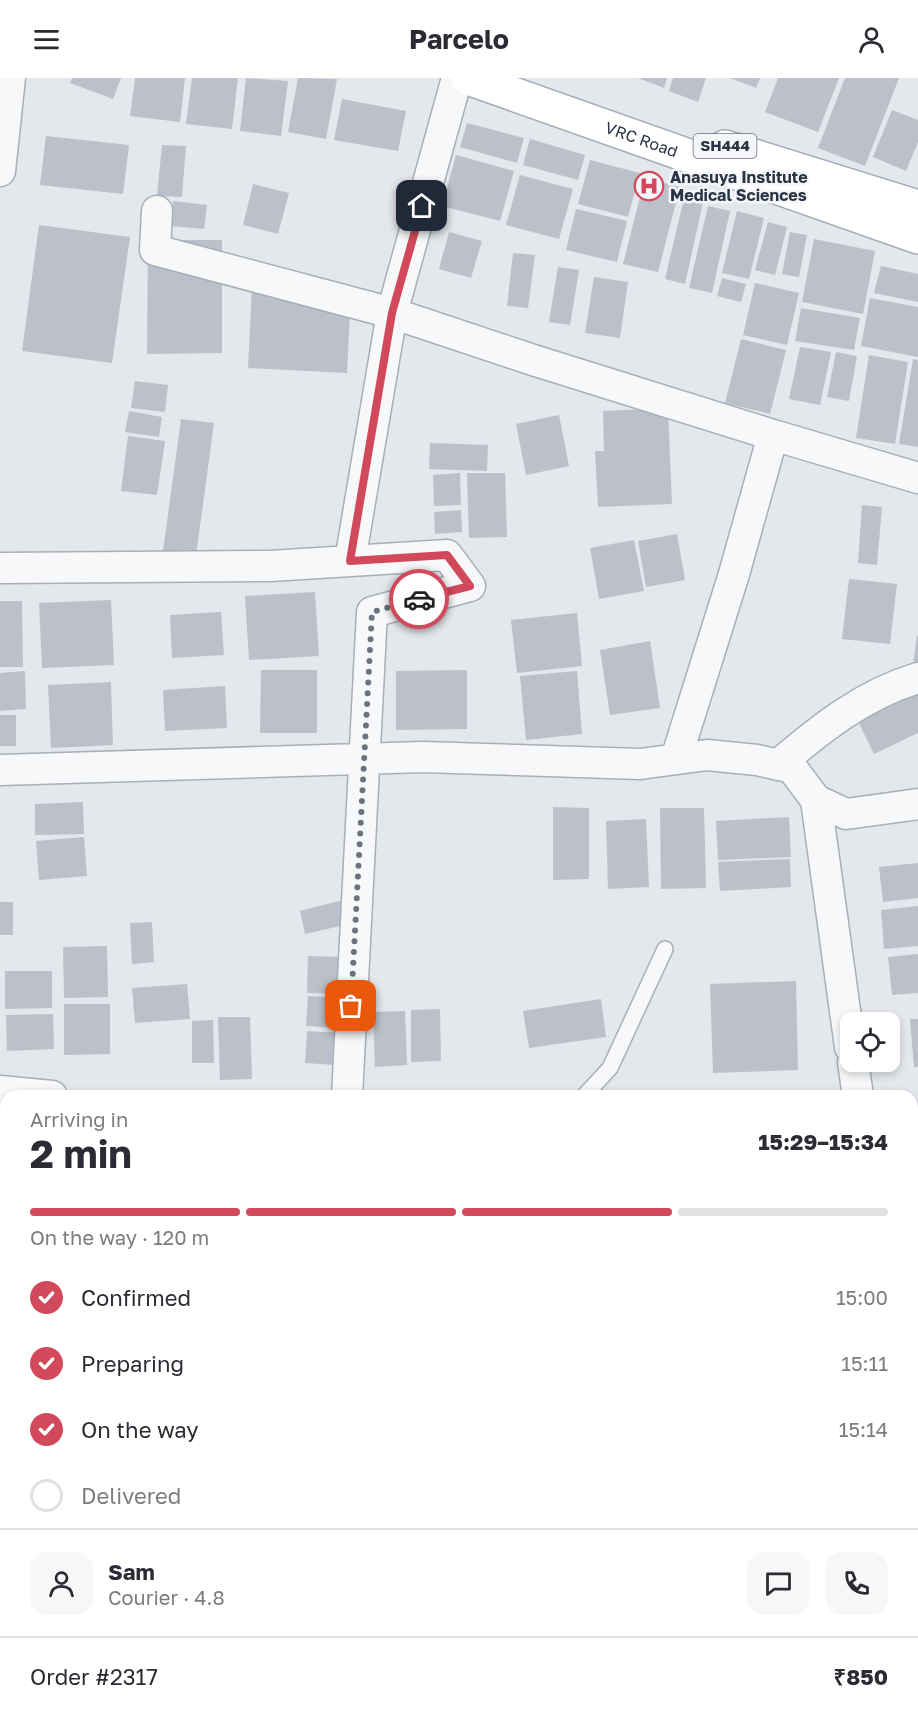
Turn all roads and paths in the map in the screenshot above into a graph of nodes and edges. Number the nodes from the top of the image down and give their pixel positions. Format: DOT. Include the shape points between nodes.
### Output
graph roads {
  1 [pos="10,78"];
  2 [pos="457,78"];
  3 [pos="468,78"];
  4 [pos="534,78"];
  5 [pos="0,171"];
  6 [pos="918,207"];
  7 [pos="157,211"];
  8 [pos="918,237"];
  9 [pos="392,313"];
  10 [pos="772,435"];
  11 [pos="918,478"];
  12 [pos="350,561"];
  13 [pos="0,568"];
  14 [pos="918,678"];
  15 [pos="364,758"];
  16 [pos="676,759"];
  17 [pos="778,765"];
  18 [pos="0,770"];
  19 [pos="816,800"];
  20 [pos="918,804"];
  21 [pos="665,949"];
  22 [pos="845,1012"];
  23 [pos="854,1072"];
  24 [pos="347,1090"];
  25 [pos="590,1090"];
  26 [pos="857,1090"];
  1 -- 5 [label="street"];
  2 -- 9 [label="street"];
  3 -- 8 [label="main road, VRC Road / SH444"];
  4 -- 6 [label="main road, SH444" via="628,116"];
  7 -- 9 [label="street" via="154,250"];
  9 -- 10 [label="street"];
  9 -- 12 [label="street"];
  10 -- 11 [label="street"];
  10 -- 16 [label="street" via="734,574"];
  12 -- 13 [label="street" via="270,566"];
  12 -- 15 [label="street" via="447,555 470,586 372,612"];
  14 -- 17 [label="street" via="860,702 816,732"];
  15 -- 16 [label="street" via="640,764"];
  15 -- 18 [label="street"];
  15 -- 24 [label="street"];
  16 -- 17 [label="street" via="707,755"];
  17 -- 19 [label="street" via="792,768"];
  19 -- 20 [label="street" via="846,814"];
  19 -- 22 [label="street"];
  21 -- 25 [label="lane" via="610,1068"];
  23 -- 26 [label="street"];
}
